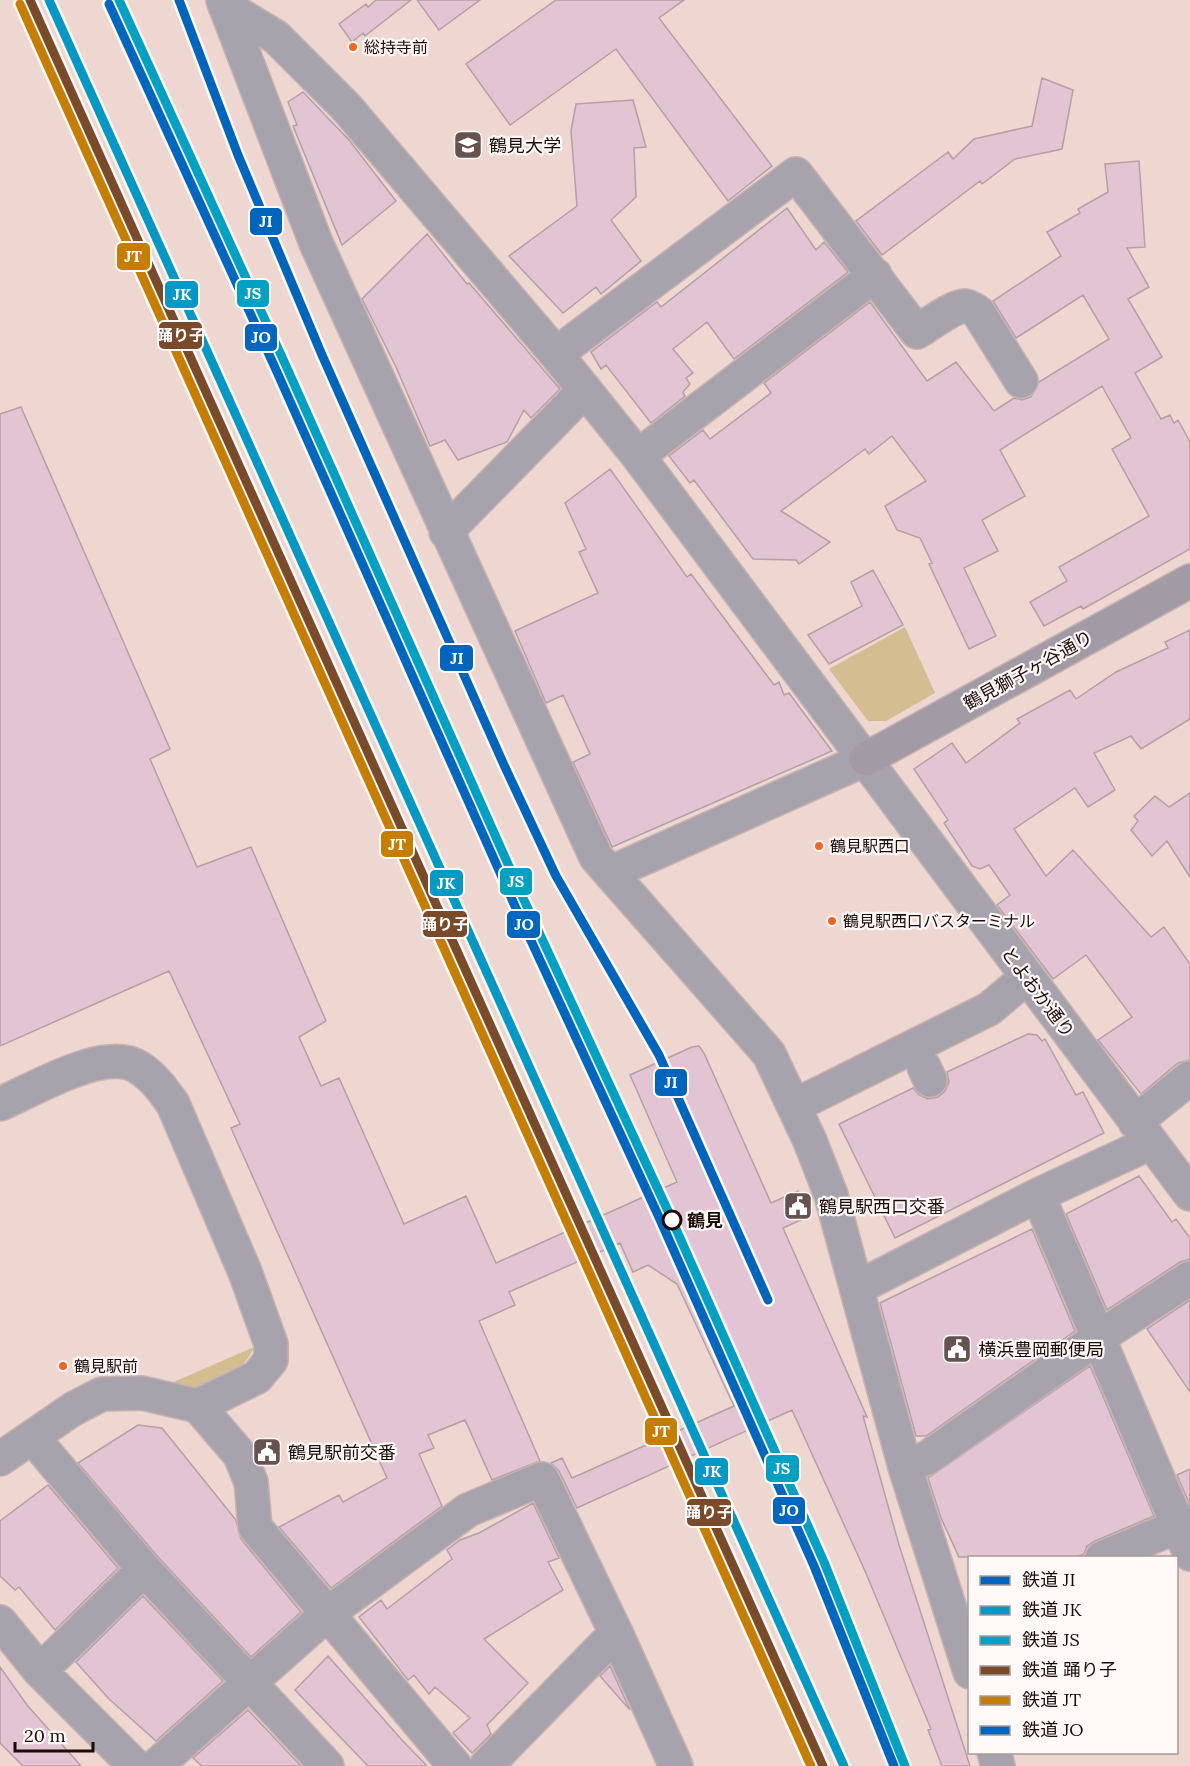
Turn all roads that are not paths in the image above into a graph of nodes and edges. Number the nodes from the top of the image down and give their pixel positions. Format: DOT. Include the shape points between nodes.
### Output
graph roads {
  1 [pos="224,3"];
  2 [pos="875,275"];
  3 [pos="556,354"];
  4 [pos="1021,381"];
  5 [pos="585,390"];
  6 [pos="638,456"];
  7 [pos="446,532"];
  8 [pos="1190,581"];
  9 [pos="866,759"];
  10 [pos="610,873"];
  11 [pos="1027,977"];
  12 [pos="1190,1078"];
  13 [pos="0,1104"];
  14 [pos="794,1106"];
  15 [pos="1135,1136"];
  16 [pos="1190,1194"];
  17 [pos="1038,1195"];
  18 [pos="1190,1278"];
  19 [pos="857,1288"];
  20 [pos="1098,1338"];
  21 [pos="198,1407"];
  22 [pos="33,1438"];
  23 [pos="0,1459"];
  24 [pos="905,1467"];
  25 [pos="1186,1534"];
  26 [pos="1106,1556"];
  27 [pos="144,1569"];
  28 [pos="327,1614"];
  29 [pos="962,1617"];
  30 [pos="616,1633"];
  31 [pos="6,1642"];
  32 [pos="968,1664"];
  33 [pos="40,1671"];
  34 [pos="248,1681"];
  35 [pos="135,1766"];
  36 [pos="156,1766"];
  37 [pos="327,1766"];
  38 [pos="455,1766"];
  39 [pos="486,1766"];
  40 [pos="675,1766"];
  1 -- 3 [label="street, とよおか通り" via="276,37 346,107"];
  1 -- 7 [label="street" via="316,243"];
  2 -- 3 [label="street" via="796,174"];
  2 -- 4 [label="street" via="917,332 964,305 978,312"];
  2 -- 6 [label="street"];
  3 -- 5 [label="street, とよおか通り"];
  5 -- 6 [label="street, とよおか通り"];
  5 -- 7 [label="street"];
  6 -- 9 [label="street, とよおか通り"];
  7 -- 10 [label="street" via="596,857"];
  8 -- 9 [label="main road, 鶴見獅子ヶ谷通り"];
  9 -- 10 [label="street"];
  9 -- 11 [label="street, とよおか通り"];
  10 -- 14 [label="street" via="769,1054"];
  11 -- 14 [label="street" via="989,1009"];
  11 -- 15 [label="street, とよおか通り"];
  12 -- 15 [label="street"];
  13 -- 21 [label="street" via="90,1065 113,1060 137,1066 158,1083 173,1104 245,1272 271,1344 271,1360 257,1377"];
  14 -- 19 [label="street" via="831,1195"];
  15 -- 16 [label="street, とよおか通り"];
  15 -- 17 [label="street"];
  17 -- 19 [label="street"];
  17 -- 20 [label="street"];
  18 -- 20 [label="street"];
  19 -- 24 [label="street"];
  20 -- 24 [label="street" via="927,1458"];
  20 -- 25 [label="street"];
  21 -- 22 [label="street" via="142,1393 102,1394"];
  21 -- 28 [label="street" via="240,1455 251,1482 255,1527"];
  22 -- 23 [label="street"];
  22 -- 27 [label="street"];
  24 -- 29 [label="street"];
  25 -- 26 [label="street"];
  27 -- 33 [label="street"];
  27 -- 34 [label="street"];
  28 -- 30 [label="street" via="468,1510 542,1479"];
  28 -- 34 [label="street"];
  28 -- 38 [label="street"];
  29 -- 32 [label="street"];
  30 -- 39 [label="street"];
  30 -- 40 [label="street"];
  31 -- 33 [label="street"];
  33 -- 35 [label="street"];
  34 -- 36 [label="street"];
  34 -- 37 [label="street"];
}
